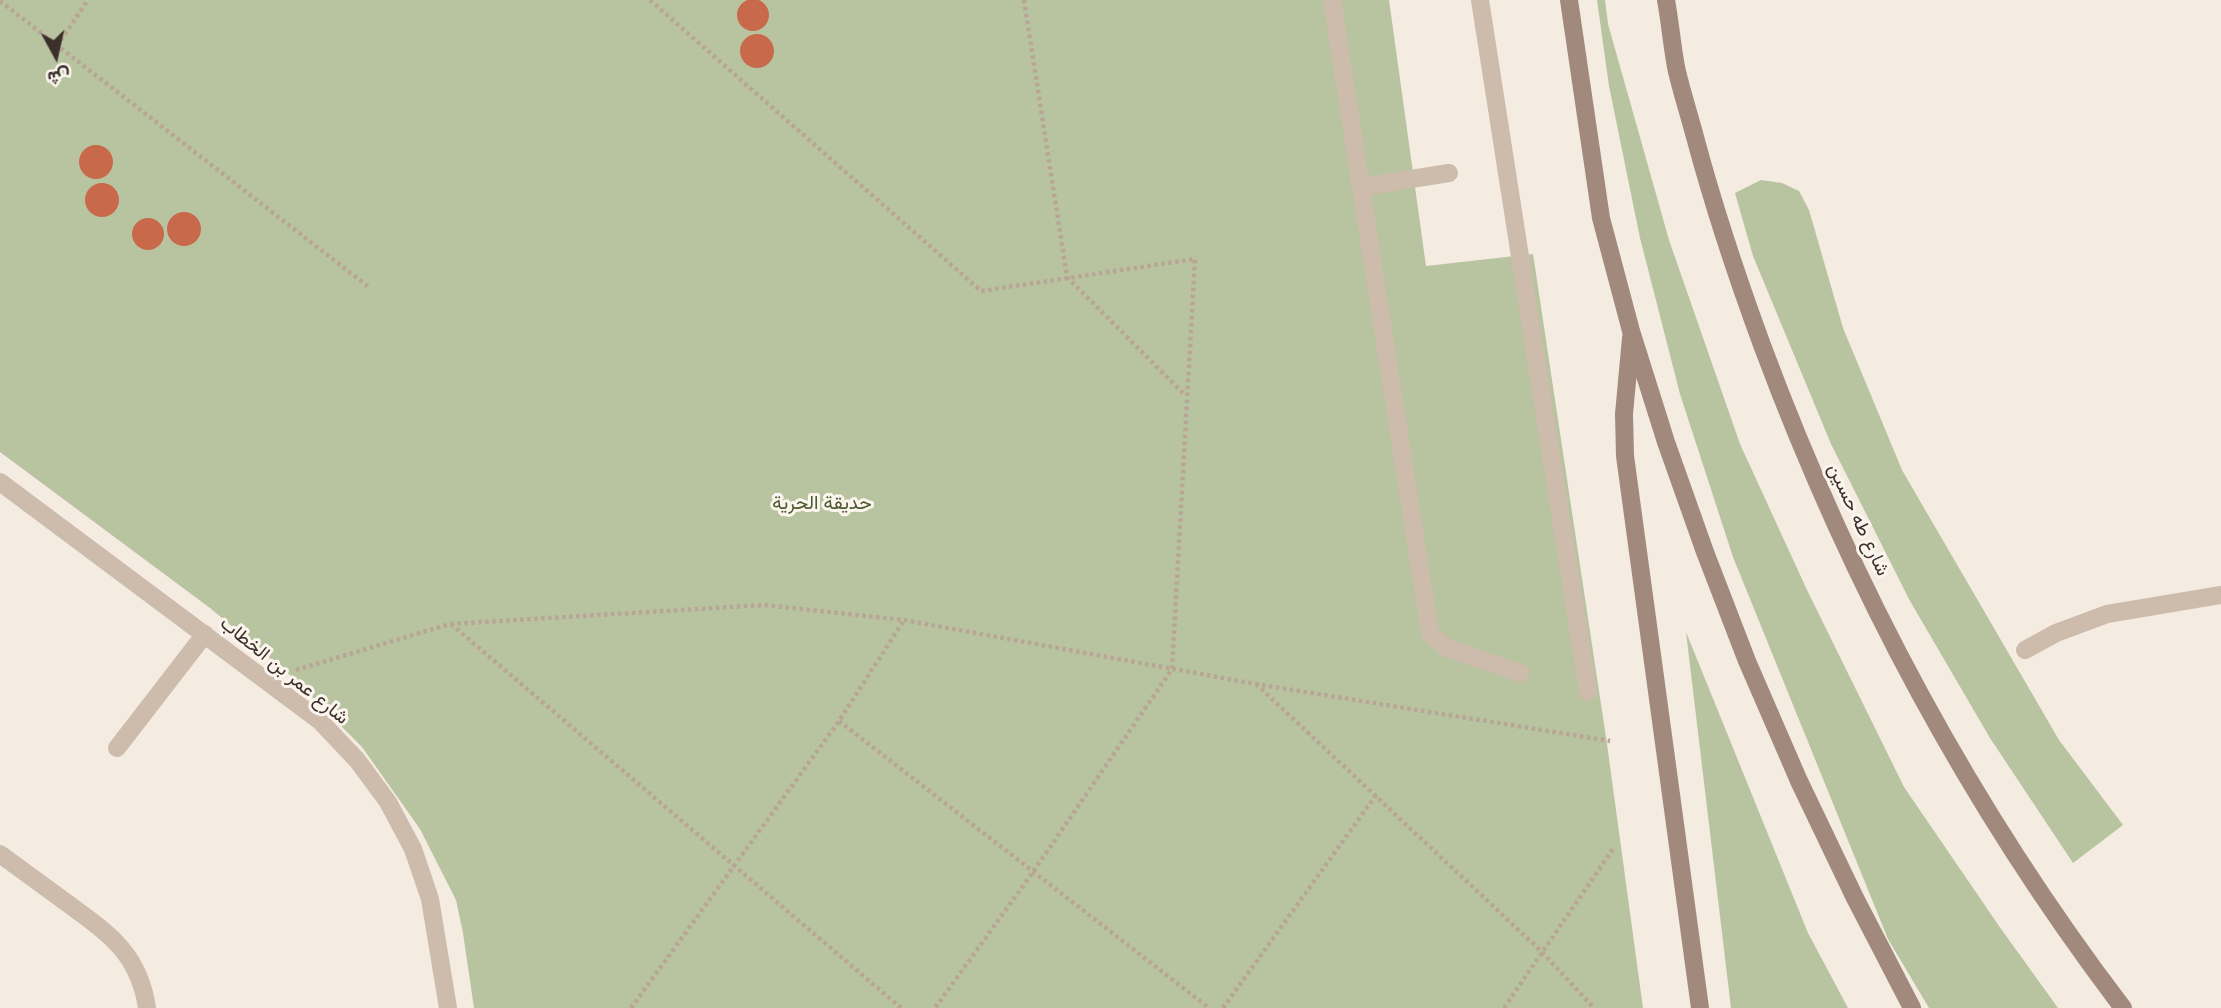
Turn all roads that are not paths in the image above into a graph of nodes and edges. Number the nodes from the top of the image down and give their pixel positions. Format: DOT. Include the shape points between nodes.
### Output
graph roads {
  1 [pos="1332,0"];
  2 [pos="1480,0"];
  3 [pos="1569,0"];
  4 [pos="1666,0"];
  5 [pos="1449,173"];
  6 [pos="1361,187"];
  7 [pos="1631,331"];
  8 [pos="0,482"];
  9 [pos="2221,595"];
  10 [pos="205,634"];
  11 [pos="2025,650"];
  12 [pos="1520,673"];
  13 [pos="1588,692"];
  14 [pos="117,748"];
  15 [pos="0,854"];
  16 [pos="147,1008"];
  17 [pos="449,1008"];
  18 [pos="1700,1008"];
  19 [pos="1912,1008"];
  20 [pos="2123,1008"];
  1 -- 6 [label="street"];
  2 -- 13 [label="street"];
  3 -- 7 [label="main road" via="1601,218"];
  4 -- 20 [label="main road, شارع طه حسين" via="1677,69 1707,183 1784,406 1830,514 1930,713 2039,891"];
  5 -- 6 [label="street"];
  6 -- 12 [label="street" via="1430,634 1447,648"];
  7 -- 18 [label="main road" via="1625,456"];
  7 -- 19 [label="main road" via="1704,552 1747,661 1798,781"];
  8 -- 10 [label="street, شارع عمر بن الخطاب"];
  9 -- 11 [label="street" via="2107,614"];
  10 -- 14 [label="street"];
  10 -- 17 [label="street, شارع عمر بن الخطاب" via="320,721 388,802 413,849 430,899"];
  15 -- 16 [label="street" via="106,931 136,971"];
}
